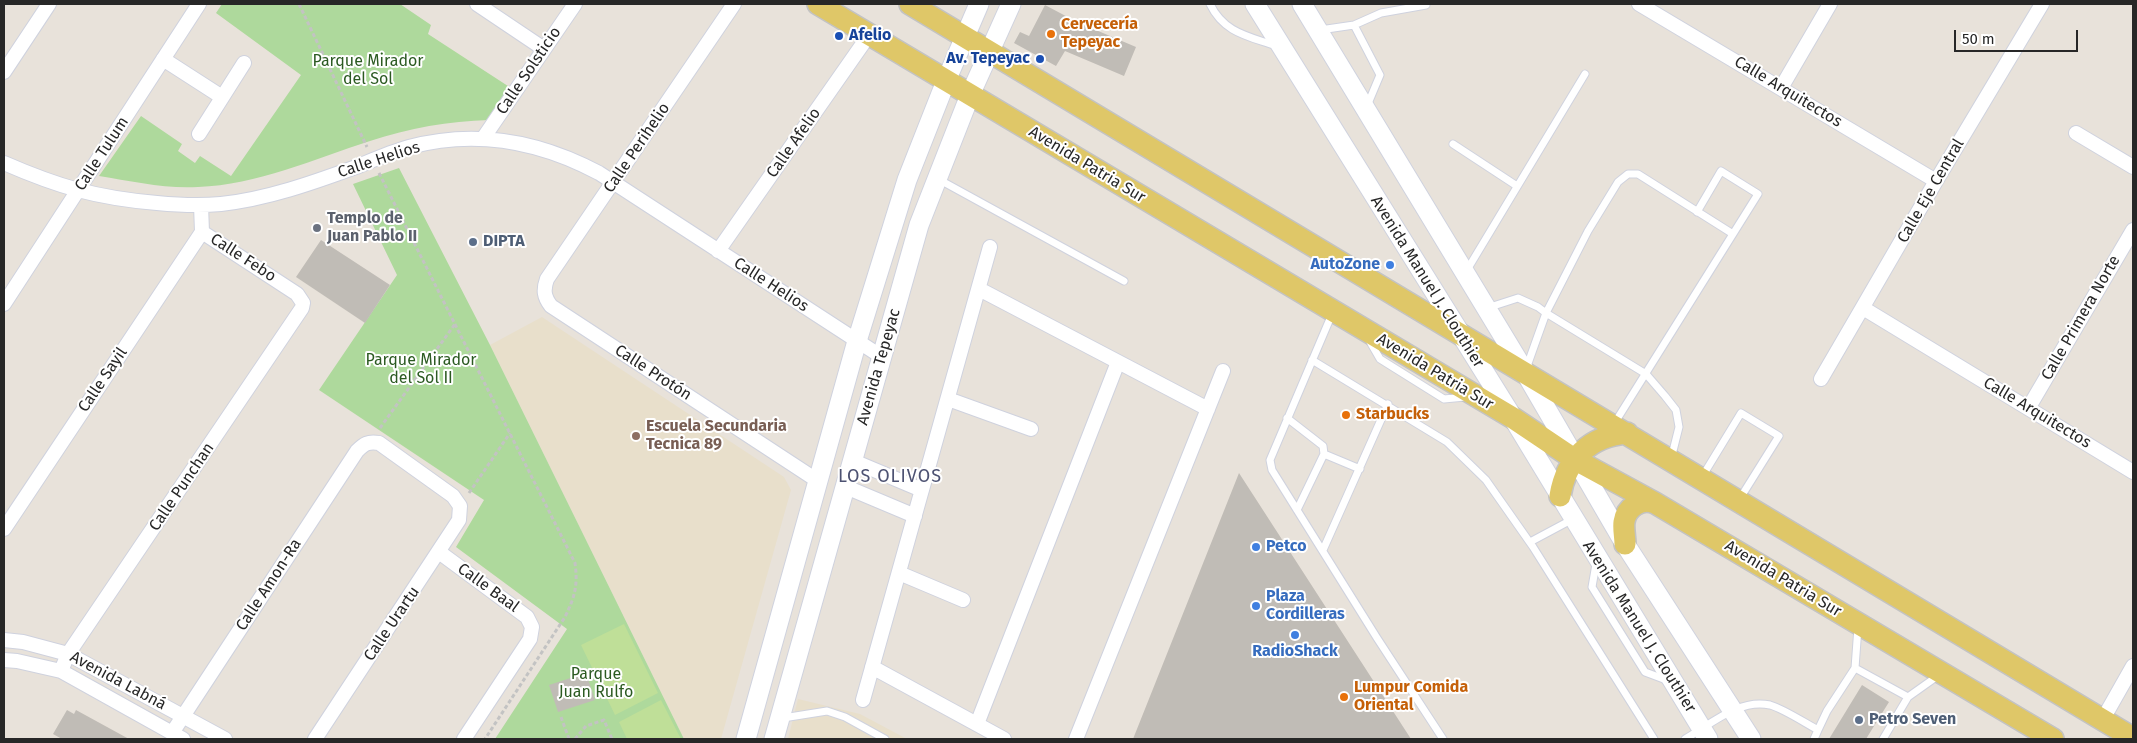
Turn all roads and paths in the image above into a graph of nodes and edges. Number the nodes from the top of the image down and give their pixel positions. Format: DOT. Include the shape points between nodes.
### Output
graph roads {
  1 [pos="49,4"];
  2 [pos="199,4"];
  3 [pos="299,4"];
  4 [pos="477,4"];
  5 [pos="575,4"];
  6 [pos="734,4"];
  7 [pos="818,4"];
  8 [pos="910,4"];
  9 [pos="979,4"];
  10 [pos="1011,4"];
  11 [pos="1210,4"];
  12 [pos="1255,4"];
  13 [pos="1302,4"];
  14 [pos="1639,4"];
  15 [pos="1830,4"];
  16 [pos="2042,4"];
  17 [pos="1426,5"];
  18 [pos="1354,25"];
  19 [pos="1318,31"];
  20 [pos="869,35"];
  21 [pos="965,37"];
  22 [pos="544,49"];
  23 [pos="1283,49"];
  24 [pos="990,51"];
  25 [pos="163,60"];
  26 [pos="244,63"];
  27 [pos="4,72"];
  28 [pos="1585,74"];
  29 [pos="946,81"];
  30 [pos="1781,88"];
  31 [pos="970,95"];
  32 [pos="222,97"];
  33 [pos="1366,109"];
  34 [pos="2076,133"];
  35 [pos="199,134"];
  36 [pos="484,137"];
  37 [pos="1452,144"];
  38 [pos="372,161"];
  39 [pos="4,163"];
  40 [pos="2133,168"];
  41 [pos="938,179"];
  42 [pos="1936,181"];
  43 [pos="614,183"];
  44 [pos="1517,186"];
  45 [pos="78,192"];
  46 [pos="201,205"];
  47 [pos="1697,212"];
  48 [pos="2133,230"];
  49 [pos="202,232"];
  50 [pos="1733,234"];
  51 [pos="990,247"];
  52 [pos="718,251"];
  53 [pos="1465,273"];
  54 [pos="1124,281"];
  55 [pos="979,289"];
  56 [pos="544,293"];
  57 [pos="303,303"];
  58 [pos="4,304"];
  59 [pos="1486,308"];
  60 [pos="1863,308"];
  61 [pos="1333,311"];
  62 [pos="1546,314"];
  63 [pos="455,324"];
  64 [pos="1457,331"];
  65 [pos="857,341"];
  66 [pos="882,357"];
  67 [pos="1312,360"];
  68 [pos="1118,362"];
  69 [pos="1223,371"];
  70 [pos="1525,372"];
  71 [pos="1646,374"];
  72 [pos="1821,379"];
  73 [pos="948,399"];
  74 [pos="1388,404"];
  75 [pos="2029,407"];
  76 [pos="1208,409"];
  77 [pos="1287,418"];
  78 [pos="1513,418"];
  79 [pos="1031,429"];
  80 [pos="1621,429"];
  81 [pos="510,433"];
  82 [pos="370,441"];
  83 [pos="1324,454"];
  84 [pos="1574,459"];
  85 [pos="1671,459"];
  86 [pos="853,462"];
  87 [pos="1360,469"];
  88 [pos="2133,472"];
  89 [pos="1702,478"];
  90 [pos="818,481"];
  91 [pos="846,487"];
  92 [pos="922,490"];
  93 [pos="1560,496"];
  94 [pos="1739,500"];
  95 [pos="1655,502"];
  96 [pos="460,506"];
  97 [pos="1297,510"];
  98 [pos="915,516"];
  99 [pos="1573,519"];
  100 [pos="4,529"];
  101 [pos="1530,542"];
  102 [pos="1625,544"];
  103 [pos="1323,550"];
  104 [pos="439,552"];
  105 [pos="899,573"];
  106 [pos="963,600"];
  107 [pos="1859,624"];
  108 [pos="4,640"];
  109 [pos="68,654"];
  110 [pos="4,660"];
  111 [pos="2133,666"];
  112 [pos="872,667"];
  113 [pos="1855,668"];
  114 [pos="61,672"];
  115 [pos="1941,673"];
  116 [pos="1908,697"];
  117 [pos="863,700"];
  118 [pos="1732,711"];
  119 [pos="183,716"];
  120 [pos="561,717"];
  121 [pos="780,718"];
  122 [pos="2102,719"];
  123 [pos="977,724"];
  124 [pos="1818,730"];
  125 [pos="1705,734"];
  126 [pos="178,736"];
  127 [pos="2133,738"];
  128 [pos="225,739"];
  129 [pos="315,739"];
  130 [pos="464,739"];
  131 [pos="485,739"];
  132 [pos="568,739"];
  133 [pos="575,739"];
  134 [pos="612,739"];
  135 [pos="746,739"];
  136 [pos="774,739"];
  137 [pos="885,739"];
  138 [pos="1004,739"];
  139 [pos="1076,739"];
  140 [pos="1443,739"];
  141 [pos="1654,739"];
  142 [pos="1685,739"];
  143 [pos="1751,739"];
  144 [pos="1814,739"];
  145 [pos="1883,739"];
  146 [pos="2053,739"];
  1 -- 27 [label="street"];
  2 -- 25 [label="street, Calle Tulum"];
  3 -- 38 [label="path"];
  4 -- 22 [label="street"];
  5 -- 22 [label="street, Calle Solsticio"];
  6 -- 43 [label="street, Calle Perihelio"];
  7 -- 20 [label="main road, Avenida Patria Sur"];
  8 -- 21 [label="main road"];
  9 -- 21 [label="main road, Avenida Tepeyac"];
  10 -- 24 [label="main road, Avenida Tepeyac"];
  11 -- 23 [label="lane" via="1216,17 1231,30"];
  12 -- 23 [label="main road, Avenida Manuel J. Clouthier"];
  13 -- 19 [label="main road, Avenida Manuel J. Clouthier"];
  14 -- 30 [label="street, Calle Arquitectos"];
  15 -- 30 [label="street"];
  16 -- 42 [label="street, Calle Eje Central"];
  17 -- 18 [label="lane" via="1380,13"];
  18 -- 19 [label="lane"];
  18 -- 33 [label="lane" via="1380,74"];
  19 -- 33 [label="main road, Avenida Manuel J. Clouthier"];
  20 -- 29 [label="main road, Avenida Patria Sur"];
  20 -- 52 [label="street, Calle Afelio"];
  21 -- 24 [label="main road"];
  21 -- 29 [label="main road, Avenida Tepeyac"];
  22 -- 36 [label="street, Calle Solsticio"];
  23 -- 64 [label="main road, Avenida Manuel J. Clouthier"];
  24 -- 31 [label="main road, Avenida Tepeyac"];
  24 -- 64 [label="main road"];
  25 -- 32 [label="street"];
  25 -- 45 [label="street, Calle Tulum"];
  26 -- 32 [label="street"];
  28 -- 44 [label="lane"];
  29 -- 31 [label="main road, Avenida Patria Sur"];
  29 -- 65 [label="main road, Avenida Tepeyac" via="907,180"];
  30 -- 42 [label="street, Calle Arquitectos"];
  31 -- 41 [label="main road, Avenida Tepeyac"];
  31 -- 61 [label="main road, Avenida Patria Sur"];
  32 -- 35 [label="street"];
  33 -- 53 [label="main road, Avenida Manuel J. Clouthier"];
  34 -- 40 [label="street"];
  36 -- 38 [label="street, Calle Helios" via="409,147"];
  36 -- 43 [label="street, Calle Helios" via="545,149 580,163"];
  37 -- 44 [label="lane"];
  38 -- 46 [label="street, Calle Helios" via="316,182 268,195"];
  38 -- 63 [label="path"];
  39 -- 45 [label="street, Calle Helios"];
  41 -- 54 [label="lane"];
  41 -- 66 [label="main road, Avenida Tepeyac" via="919,225"];
  42 -- 60 [label="street, Calle Eje Central"];
  43 -- 52 [label="street, Calle Helios"];
  43 -- 56 [label="street, Calle Perihelio" via="547,279"];
  44 -- 53 [label="lane"];
  45 -- 46 [label="street, Calle Helios" via="118,200"];
  45 -- 58 [label="street, Calle Tulum"];
  46 -- 49 [label="street, Calle Febo"];
  47 -- 50 [label="lane"];
  47 -- 50 [label="lane" via="1721,171 1758,194"];
  47 -- 62 [label="lane" via="1638,174 1628,174 1618,182 1588,232"];
  48 -- 75 [label="street, Calle Primera Norte"];
  49 -- 57 [label="street, Calle Febo" via="297,294"];
  49 -- 100 [label="street, Calle Sayil"];
  50 -- 71 [label="lane"];
  51 -- 55 [label="street"];
  52 -- 65 [label="street, Calle Helios"];
  53 -- 59 [label="main road, Avenida Manuel J. Clouthier"];
  55 -- 68 [label="street"];
  55 -- 73 [label="street"];
  56 -- 90 [label="street, Calle Protón" via="551,306"];
  57 -- 109 [label="street, Calle Punchan" via="300,312"];
  59 -- 62 [label="lane" via="1518,298"];
  59 -- 70 [label="main road, Avenida Manuel J. Clouthier"];
  60 -- 72 [label="street, Calle Eje Central"];
  60 -- 75 [label="street, Calle Arquitectos"];
  61 -- 67 [label="lane"];
  61 -- 78 [label="main road, Avenida Patria Sur"];
  62 -- 70 [label="lane"];
  62 -- 71 [label="lane"];
  63 -- 81 [label="path"];
  63 -- 82 [label="path"];
  64 -- 70 [label="main road"];
  64 -- 78 [label="main road, Avenida Manuel J. Clouthier"];
  65 -- 66 [label="street, Calle Helios"];
  65 -- 90 [label="main road, Avenida Tepeyac"];
  66 -- 86 [label="main road, Avenida Tepeyac"];
  67 -- 74 [label="lane"];
  67 -- 77 [label="lane"];
  68 -- 76 [label="street"];
  68 -- 123 [label="street"];
  69 -- 76 [label="street"];
  70 -- 80 [label="main road"];
  70 -- 84 [label="main road, Avenida Manuel J. Clouthier"];
  71 -- 80 [label="lane"];
  71 -- 85 [label="lane" via="1676,410 1679,427"];
  73 -- 79 [label="street"];
  73 -- 92 [label="street"];
  74 -- 87 [label="lane"];
  74 -- 101 [label="lane" via="1447,442 1482,476"];
  75 -- 88 [label="street, Calle Arquitectos"];
  76 -- 139 [label="street"];
  77 -- 83 [label="lane" via="1317,440 1323,446"];
  77 -- 97 [label="lane" via="1270,460 1272,470"];
  78 -- 84 [label="main road, Avenida Patria Sur"];
  78 -- 93 [label="main road, Avenida Manuel J. Clouthier"];
  80 -- 84 [label="main road" via="1584,449"];
  80 -- 85 [label="main road"];
  81 -- 96 [label="path"];
  81 -- 131 [label="path" via="575,563 578,581 566,617"];
  82 -- 96 [label="street" via="386,447 454,496"];
  82 -- 119 [label="street, Calle Amon-Ra" via="356,451"];
  83 -- 87 [label="lane"];
  83 -- 97 [label="lane"];
  84 -- 93 [label="main road" via="1564,476"];
  84 -- 95 [label="main road, Avenida Patria Sur"];
  84 -- 102 [label="main road, Avenida Manuel J. Clouthier"];
  85 -- 89 [label="main road"];
  86 -- 91 [label="main road, Avenida Tepeyac"];
  86 -- 92 [label="street"];
  87 -- 103 [label="lane"];
  89 -- 94 [label="main road"];
  89 -- 94 [label="lane" via="1741,413 1779,436"];
  90 -- 135 [label="main road, Avenida Tepeyac"];
  91 -- 98 [label="street"];
  91 -- 121 [label="main road, Avenida Tepeyac"];
  92 -- 98 [label="street"];
  93 -- 99 [label="main road, Avenida Manuel J. Clouthier"];
  94 -- 122 [label="main road"];
  95 -- 102 [label="main road" via="1641,502 1629,511 1624,522"];
  95 -- 107 [label="main road, Avenida Patria Sur"];
  96 -- 104 [label="street, Calle Urartu" via="459,520"];
  97 -- 103 [label="lane"];
  98 -- 105 [label="street"];
  99 -- 101 [label="lane"];
  99 -- 125 [label="main road, Avenida Manuel J. Clouthier"];
  101 -- 141 [label="lane"];
  102 -- 118 [label="main road, Avenida Manuel J. Clouthier"];
  103 -- 140 [label="lane"];
  104 -- 129 [label="street, Calle Urartu"];
  104 -- 130 [label="street, Calle Baal" via="528,617 532,628 530,639"];
  105 -- 106 [label="street"];
  105 -- 112 [label="street"];
  107 -- 113 [label="lane"];
  107 -- 115 [label="main road, Avenida Patria Sur"];
  108 -- 109 [label="street, Avenida Labná"];
  109 -- 114 [label="street, Calle Punchan"];
  109 -- 119 [label="street, Avenida Labná"];
  110 -- 114 [label="street, Avenida Labná"];
  111 -- 122 [label="street"];
  112 -- 117 [label="street"];
  112 -- 123 [label="street"];
  113 -- 116 [label="lane"];
  113 -- 124 [label="lane"];
  114 -- 126 [label="street, Avenida Labná"];
  115 -- 116 [label="lane"];
  115 -- 146 [label="main road, Avenida Patria Sur"];
  116 -- 145 [label="lane"];
  118 -- 124 [label="lane" via="1750,704 1770,706"];
  118 -- 125 [label="lane"];
  118 -- 143 [label="main road, Avenida Manuel J. Clouthier"];
  119 -- 126 [label="street, Calle Amon-Ra"];
  119 -- 128 [label="street, Avenida Labná"];
  120 -- 132 [label="path"];
  121 -- 136 [label="main road, Avenida Tepeyac"];
  121 -- 137 [label="lane" via="827,711 845,716"];
  122 -- 127 [label="main road"];
  123 -- 138 [label="street"];
  124 -- 144 [label="lane"];
  125 -- 142 [label="lane"];
  133 -- 134 [label="path" via="586,726 604,720"];
}
